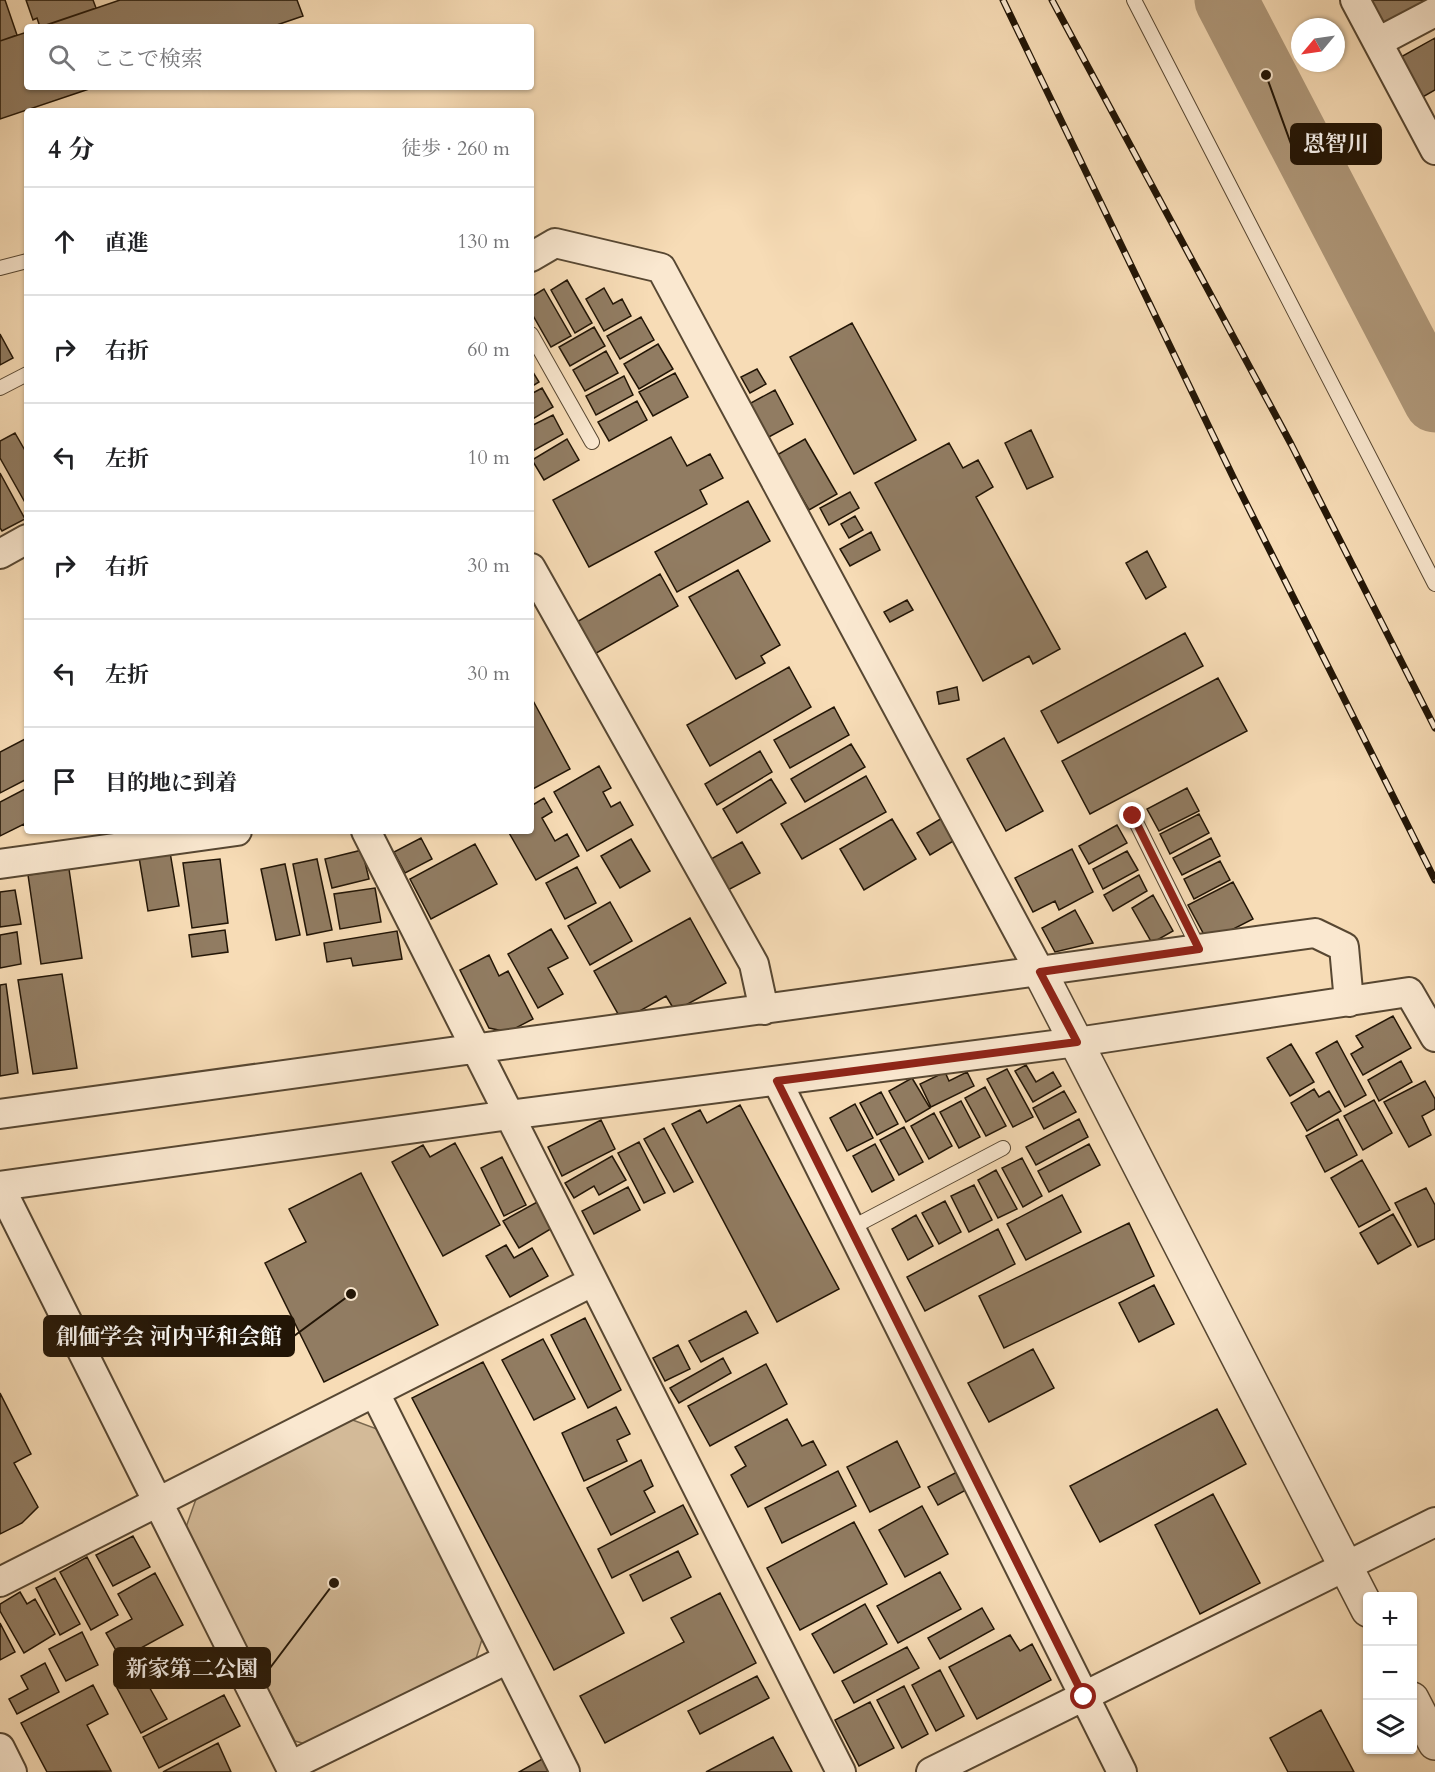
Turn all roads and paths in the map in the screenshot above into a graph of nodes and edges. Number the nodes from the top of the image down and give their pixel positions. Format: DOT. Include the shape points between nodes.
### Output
graph roads {
  1 [pos="1134,0"];
  2 [pos="1355,0"];
  3 [pos="1435,12"];
  4 [pos="1378,42"];
  5 [pos="1435,150"];
  6 [pos="534,255"];
  7 [pos="24,262"];
  8 [pos="0,268"];
  9 [pos="534,339"];
  10 [pos="24,376"];
  11 [pos="0,388"];
  12 [pos="592,442"];
  13 [pos="24,541"];
  14 [pos="0,554"];
  15 [pos="534,573"];
  16 [pos="1435,584"];
  17 [pos="1133,816"];
  18 [pos="215,834"];
  19 [pos="368,834"];
  20 [pos="0,864"];
  21 [pos="1199,949"];
  22 [pos="1040,972"];
  23 [pos="1349,1002"];
  24 [pos="764,1010"];
  25 [pos="1435,1037"];
  26 [pos="1077,1042"];
  27 [pos="478,1050"];
  28 [pos="777,1081"];
  29 [pos="0,1114"];
  30 [pos="509,1115"];
  31 [pos="1003,1149"];
  32 [pos="0,1186"];
  33 [pos="851,1228"];
  34 [pos="592,1282"];
  35 [pos="375,1393"];
  36 [pos="158,1501"];
  37 [pos="1435,1522"];
  38 [pos="1346,1567"];
  39 [pos="0,1582"];
  40 [pos="1363,1600"];
  41 [pos="508,1659"];
  42 [pos="1084,1697"];
  43 [pos="1414,1700"];
  44 [pos="1435,1743"];
  45 [pos="0,1748"];
  46 [pos="292,1769"];
  47 [pos="12,1772"];
  48 [pos="565,1772"];
  49 [pos="841,1772"];
  50 [pos="931,1772"];
  51 [pos="1122,1772"];
  1 -- 16 [label="lane"];
  2 -- 4 [label="street"];
  3 -- 4 [label="street"];
  4 -- 5 [label="street"];
  6 -- 22 [label="street" via="555,243 661,268"];
  7 -- 8 [label="lane"];
  9 -- 12 [label="lane"];
  10 -- 11 [label="lane"];
  13 -- 14 [label="street"];
  15 -- 24 [label="street" via="754,964"];
  17 -- 21 [label="lane"];
  18 -- 20 [label="street"];
  19 -- 27 [label="street"];
  21 -- 22 [label="street"];
  21 -- 23 [label="street" via="1315,933 1344,947"];
  22 -- 24 [label="street"];
  22 -- 26 [label="street"];
  23 -- 25 [label="street" via="1409,992"];
  23 -- 26 [label="street"];
  24 -- 27 [label="street"];
  26 -- 28 [label="street"];
  26 -- 38 [label="street"];
  27 -- 29 [label="street"];
  27 -- 30 [label="street"];
  28 -- 30 [label="street"];
  28 -- 33 [label="street"];
  30 -- 32 [label="street"];
  30 -- 34 [label="street"];
  31 -- 33 [label="lane"];
  32 -- 36 [label="street"];
  33 -- 42 [label="street"];
  34 -- 35 [label="street"];
  34 -- 49 [label="street"];
  35 -- 36 [label="street"];
  35 -- 41 [label="street"];
  36 -- 39 [label="street"];
  36 -- 46 [label="street"];
  37 -- 38 [label="street"];
  38 -- 40 [label="street"];
  38 -- 42 [label="street"];
  41 -- 46 [label="street"];
  41 -- 48 [label="street"];
  42 -- 50 [label="street"];
  42 -- 51 [label="street"];
  43 -- 44 [label="street"];
  45 -- 47 [label="street"];
}
